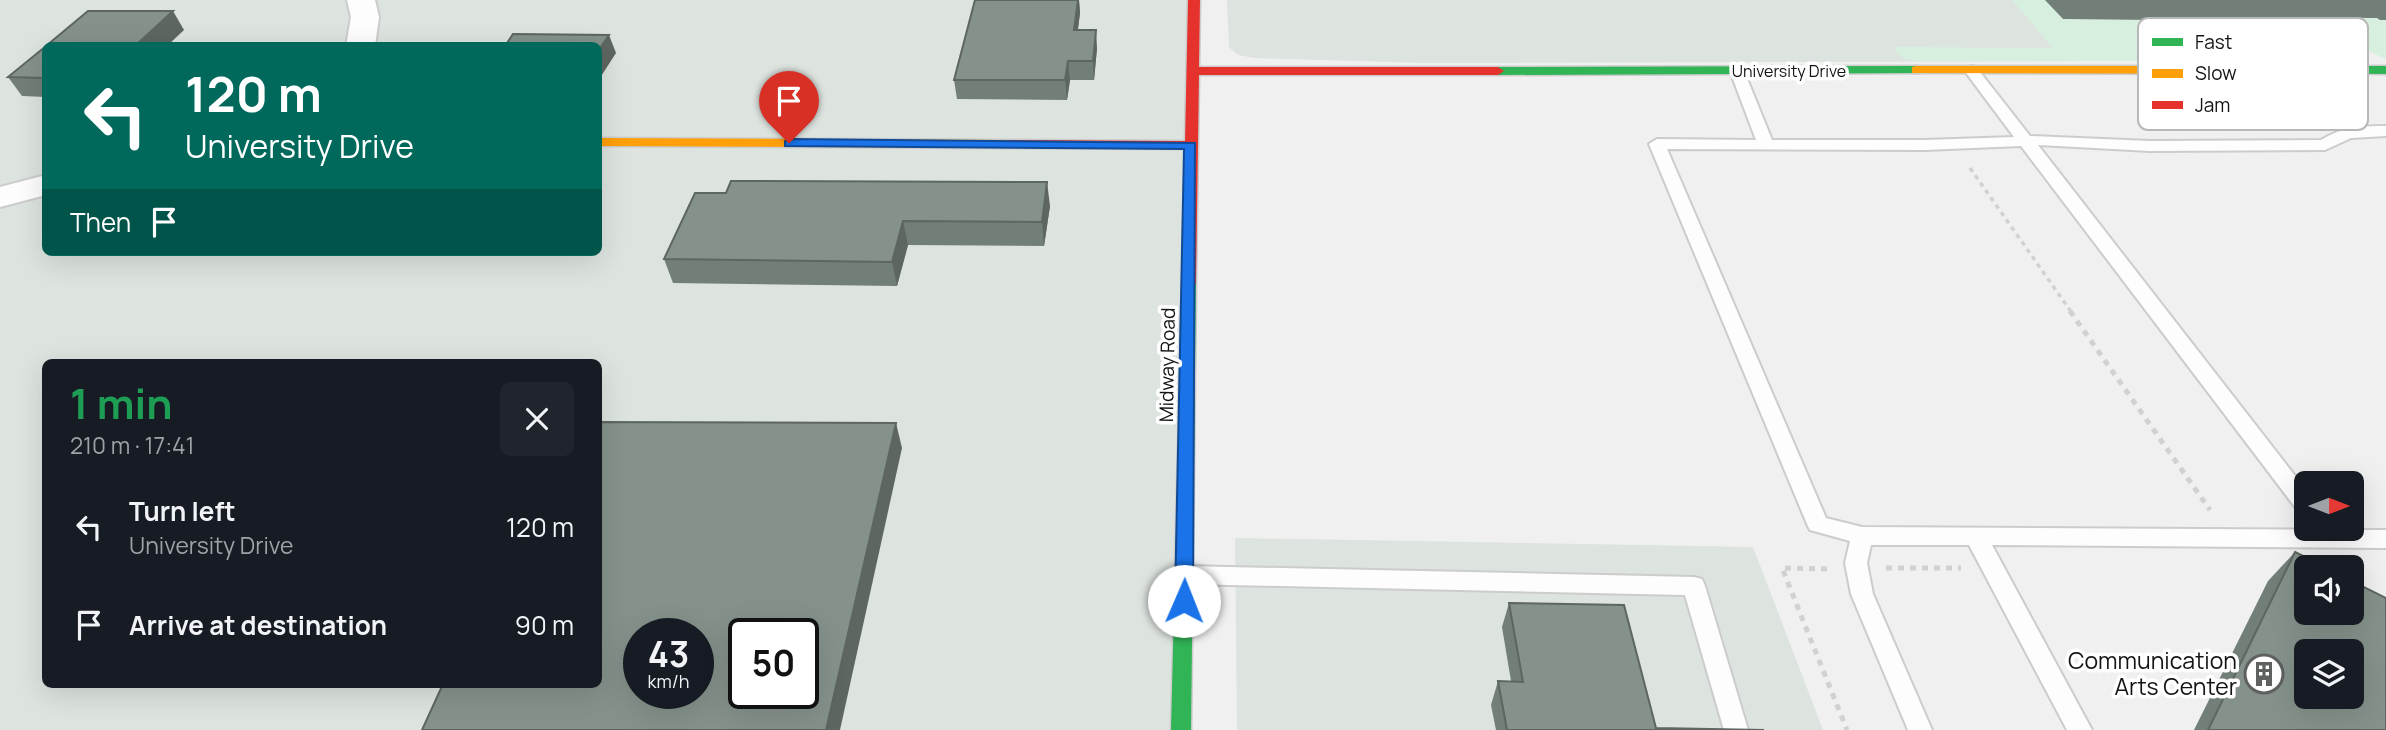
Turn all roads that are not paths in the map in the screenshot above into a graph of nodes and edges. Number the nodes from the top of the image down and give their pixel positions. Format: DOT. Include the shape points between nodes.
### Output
graph roads {
  1 [pos="361,0"];
  2 [pos="1194,0"];
  3 [pos="361,42"];
  4 [pos="2368,70"];
  5 [pos="2386,70"];
  6 [pos="1192,71"];
  7 [pos="1737,71"];
  8 [pos="1971,71"];
  9 [pos="2138,71"];
  10 [pos="2386,131"];
  11 [pos="2026,141"];
  12 [pos="602,142"];
  13 [pos="1191,145"];
  14 [pos="1766,145"];
  15 [pos="42,186"];
  16 [pos="0,197"];
  17 [pos="2294,489"];
  18 [pos="2294,533"];
  19 [pos="1862,536"];
  20 [pos="2364,536"];
  21 [pos="1976,537"];
  22 [pos="2386,538"];
  23 [pos="1185,575"];
  24 [pos="1181,730"];
  25 [pos="1736,730"];
  26 [pos="1920,730"];
  27 [pos="2080,730"];
  1 -- 3 [label="street" via="365,17"];
  2 -- 6 [label="street, Midway Road"];
  4 -- 5 [label="street, University Drive"];
  6 -- 7 [label="street, University Drive"];
  6 -- 13 [label="street, Midway Road"];
  7 -- 8 [label="street, University Drive"];
  7 -- 14 [label="lane"];
  8 -- 9 [label="street, University Drive"];
  8 -- 11 [label="lane"];
  10 -- 11 [label="lane" via="2338,135 2325,145"];
  11 -- 14 [label="lane"];
  11 -- 17 [label="lane"];
  12 -- 13 [label="street"];
  13 -- 23 [label="street, Midway Road"];
  14 -- 19 [label="lane" via="1657,144 1818,524"];
  15 -- 16 [label="street"];
  18 -- 21 [label="lane"];
  19 -- 21 [label="lane"];
  19 -- 26 [label="lane" via="1856,563 1862,594"];
  20 -- 22 [label="lane"];
  21 -- 27 [label="lane"];
  23 -- 24 [label="street, Midway Road"];
  23 -- 25 [label="lane" via="1694,586"];
}
